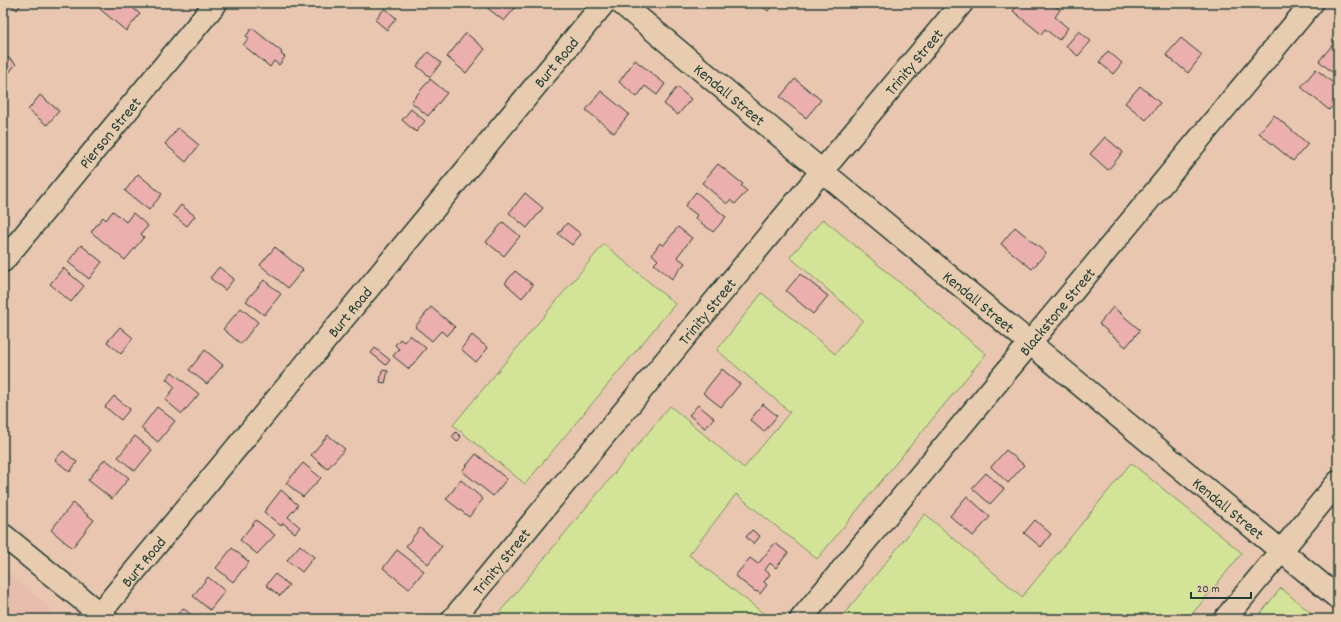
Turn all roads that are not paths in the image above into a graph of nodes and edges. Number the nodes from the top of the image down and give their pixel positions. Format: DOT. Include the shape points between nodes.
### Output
graph roads {
  1 [pos="216,3"];
  2 [pos="604,3"];
  3 [pos="621,3"];
  4 [pos="962,3"];
  5 [pos="1312,3"];
  6 [pos="822,171"];
  7 [pos="3,261"];
  8 [pos="1030,343"];
  9 [pos="1338,482"];
  10 [pos="3,535"];
  11 [pos="1281,551"];
  12 [pos="1338,598"];
  13 [pos="100,617"];
  14 [pos="453,619"];
  15 [pos="801,619"];
  16 [pos="1225,619"];
  1 -- 7 [label="street, Pierson Street"];
  2 -- 13 [label="street, Burt Road"];
  3 -- 6 [label="street, Kendall Street"];
  4 -- 6 [label="street, Trinity Street"];
  5 -- 8 [label="street, Blackstone Street"];
  6 -- 8 [label="street, Kendall Street"];
  6 -- 14 [label="street, Trinity Street"];
  8 -- 11 [label="street, Kendall Street"];
  8 -- 15 [label="street, Blackstone Street"];
  9 -- 11 [label="street"];
  10 -- 13 [label="street"];
  11 -- 12 [label="street, Kendall Street"];
  11 -- 16 [label="street"];
}
